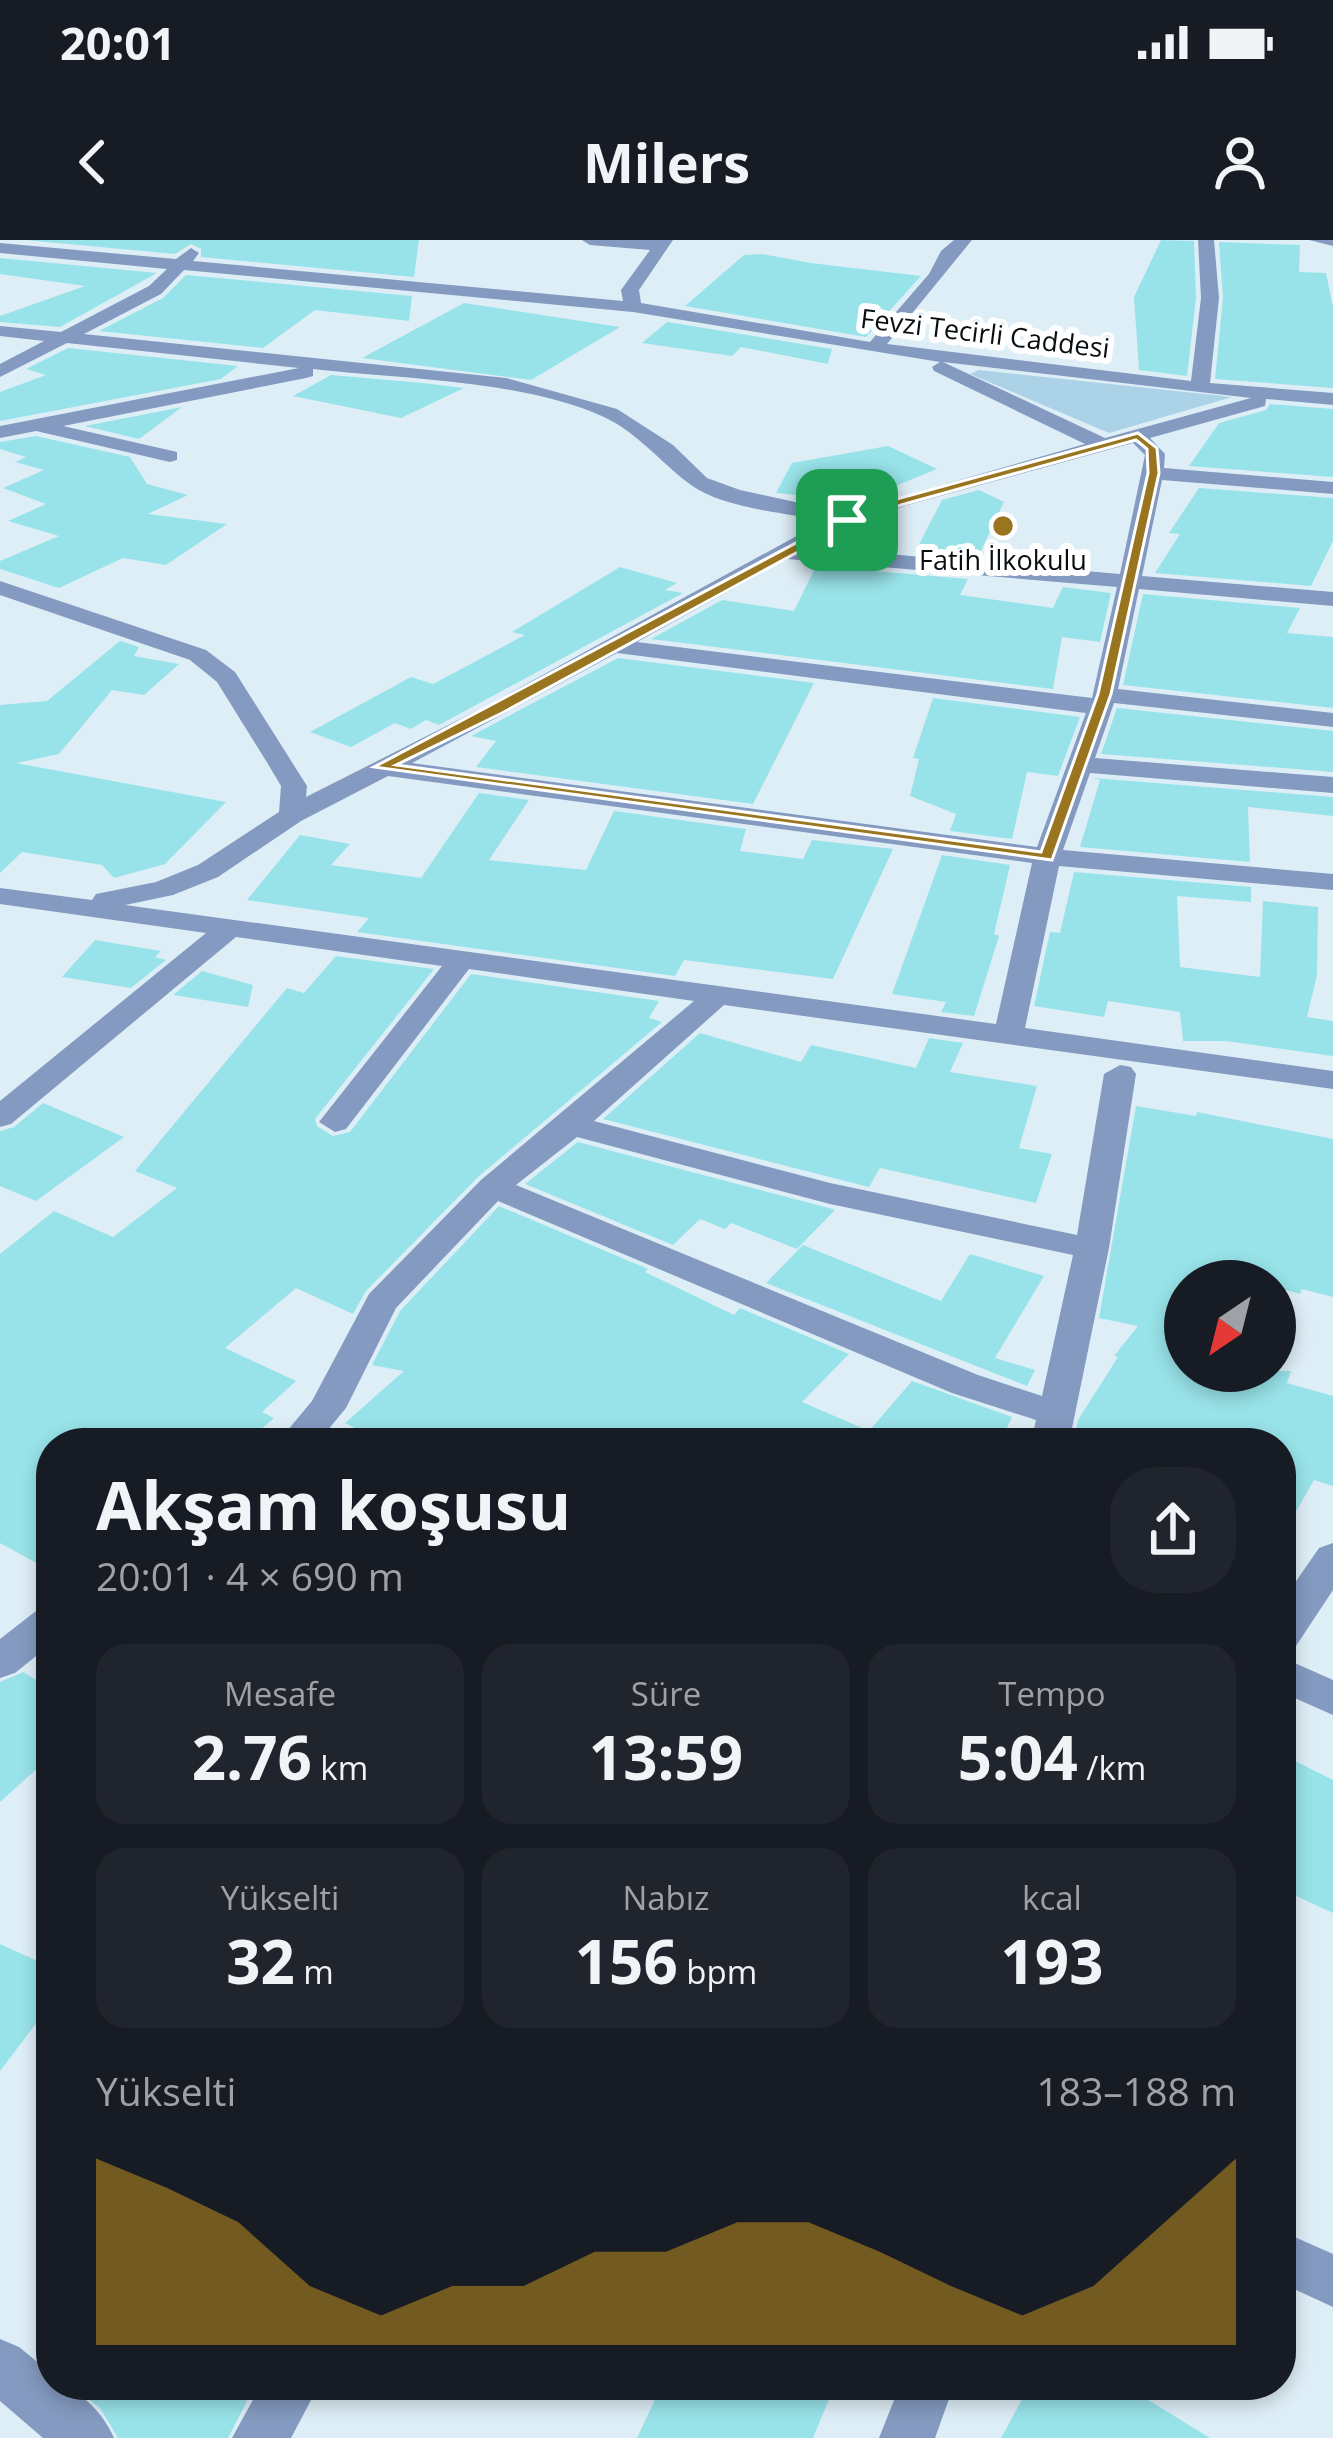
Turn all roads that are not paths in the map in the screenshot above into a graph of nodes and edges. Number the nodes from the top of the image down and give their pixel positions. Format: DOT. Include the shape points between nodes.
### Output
graph roads {
  1 [pos="200,240"];
  2 [pos="590,240"];
  3 [pos="964,240"];
  4 [pos="1205,240"];
  5 [pos="1317,240"];
  6 [pos="1333,241"];
  7 [pos="663,243"];
  8 [pos="0,248"];
  9 [pos="184,263"];
  10 [pos="633,307"];
  11 [pos="0,331"];
  12 [pos="71,338"];
  13 [pos="874,348"];
  14 [pos="910,352"];
  15 [pos="345,365"];
  16 [pos="0,371"];
  17 [pos="1200,388"];
  18 [pos="1282,394"];
  19 [pos="1333,399"];
  20 [pos="34,424"];
  21 [pos="0,431"];
  22 [pos="1138,436"];
  23 [pos="1106,446"];
  24 [pos="170,455"];
  25 [pos="1154,473"];
  26 [pos="1333,488"];
  27 [pos="847,520"];
  28 [pos="786,552"];
  29 [pos="1129,580"];
  30 [pos="0,589"];
  31 [pos="1333,599"];
  32 [pos="614,646"];
  33 [pos="1103,701"];
  34 [pos="1333,720"];
  35 [pos="1080,765"];
  36 [pos="381,767"];
  37 [pos="1333,785"];
  38 [pos="292,815"];
  39 [pos="1047,857"];
  40 [pos="1333,882"];
  41 [pos="0,896"];
  42 [pos="73,906"];
  43 [pos="230,928"];
  44 [pos="462,959"];
  45 [pos="719,994"];
  46 [pos="1009,1034"];
  47 [pos="1120,1074"];
  48 [pos="1333,1080"];
  49 [pos="0,1117"];
  50 [pos="335,1122"];
  51 [pos="571,1125"];
  52 [pos="493,1186"];
  53 [pos="1091,1248"];
  54 [pos="309,1428"];
  55 [pos="1053,1428"];
  56 [pos="1333,1558"];
  57 [pos="1296,1613"];
  58 [pos="36,1634"];
  59 [pos="0,1662"];
  60 [pos="1296,1680"];
  61 [pos="1333,1699"];
  62 [pos="1296,2263"];
  63 [pos="1333,2281"];
  64 [pos="0,2366"];
  65 [pos="36,2396"];
  66 [pos="41,2400"];
  67 [pos="283,2400"];
  68 [pos="922,2400"];
  69 [pos="86,2438"];
  70 [pos="260,2438"];
  71 [pos="908,2438"];
  1 -- 9 [label="street"];
  2 -- 7 [label="street"];
  3 -- 13 [label="street"];
  4 -- 17 [label="street" via="1210,298"];
  5 -- 6 [label="street"];
  7 -- 10 [label="street" via="630,290"];
  8 -- 9 [label="street, Fevzi Tecirli Caddesi"];
  9 -- 10 [label="street, Fevzi Tecirli Caddesi"];
  9 -- 12 [label="street" via="155,290"];
  10 -- 13 [label="street, Fevzi Tecirli Caddesi"];
  11 -- 12 [label="street"];
  12 -- 15 [label="street"];
  12 -- 16 [label="street"];
  13 -- 14 [label="street, Fevzi Tecirli Caddesi"];
  14 -- 17 [label="street, Fevzi Tecirli Caddesi"];
  14 -- 23 [label="street"];
  15 -- 20 [label="street"];
  15 -- 27 [label="street" via="506,384 592,407 666,449 700,482"];
  17 -- 18 [label="street, Fevzi Tecirli Caddesi"];
  18 -- 19 [label="street, Fevzi Tecirli Caddesi"];
  18 -- 22 [label="street"];
  20 -- 21 [label="street"];
  20 -- 24 [label="street"];
  22 -- 23 [label="street"];
  22 -- 25 [label="street" via="1155,454"];
  23 -- 27 [label="street"];
  25 -- 26 [label="street"];
  25 -- 29 [label="street"];
  27 -- 28 [label="street"];
  28 -- 29 [label="street"];
  28 -- 32 [label="street"];
  29 -- 31 [label="street"];
  29 -- 33 [label="street"];
  30 -- 38 [label="street" via="198,655 226,677 294,786"];
  32 -- 33 [label="street"];
  32 -- 36 [label="street"];
  33 -- 34 [label="street"];
  33 -- 35 [label="street"];
  35 -- 37 [label="street"];
  35 -- 39 [label="street"];
  36 -- 38 [label="street"];
  36 -- 39 [label="street"];
  38 -- 42 [label="street" via="208,871 163,889"];
  39 -- 40 [label="street"];
  39 -- 46 [label="street"];
  41 -- 42 [label="street"];
  42 -- 43 [label="street"];
  43 -- 44 [label="street"];
  43 -- 49 [label="street"];
  44 -- 45 [label="street"];
  44 -- 50 [label="street"];
  45 -- 46 [label="street"];
  45 -- 51 [label="street"];
  46 -- 48 [label="street"];
  47 -- 53 [label="street"];
  51 -- 52 [label="street"];
  51 -- 53 [label="street" via="855,1204"];
  52 -- 54 [label="street" via="381,1302"];
  52 -- 55 [label="street"];
  53 -- 55 [label="street"];
  56 -- 57 [label="street"];
  58 -- 59 [label="street"];
  60 -- 61 [label="street"];
  62 -- 63 [label="street"];
  64 -- 65 [label="street"];
  66 -- 69 [label="street"];
  67 -- 70 [label="street"];
  68 -- 71 [label="street"];
}
